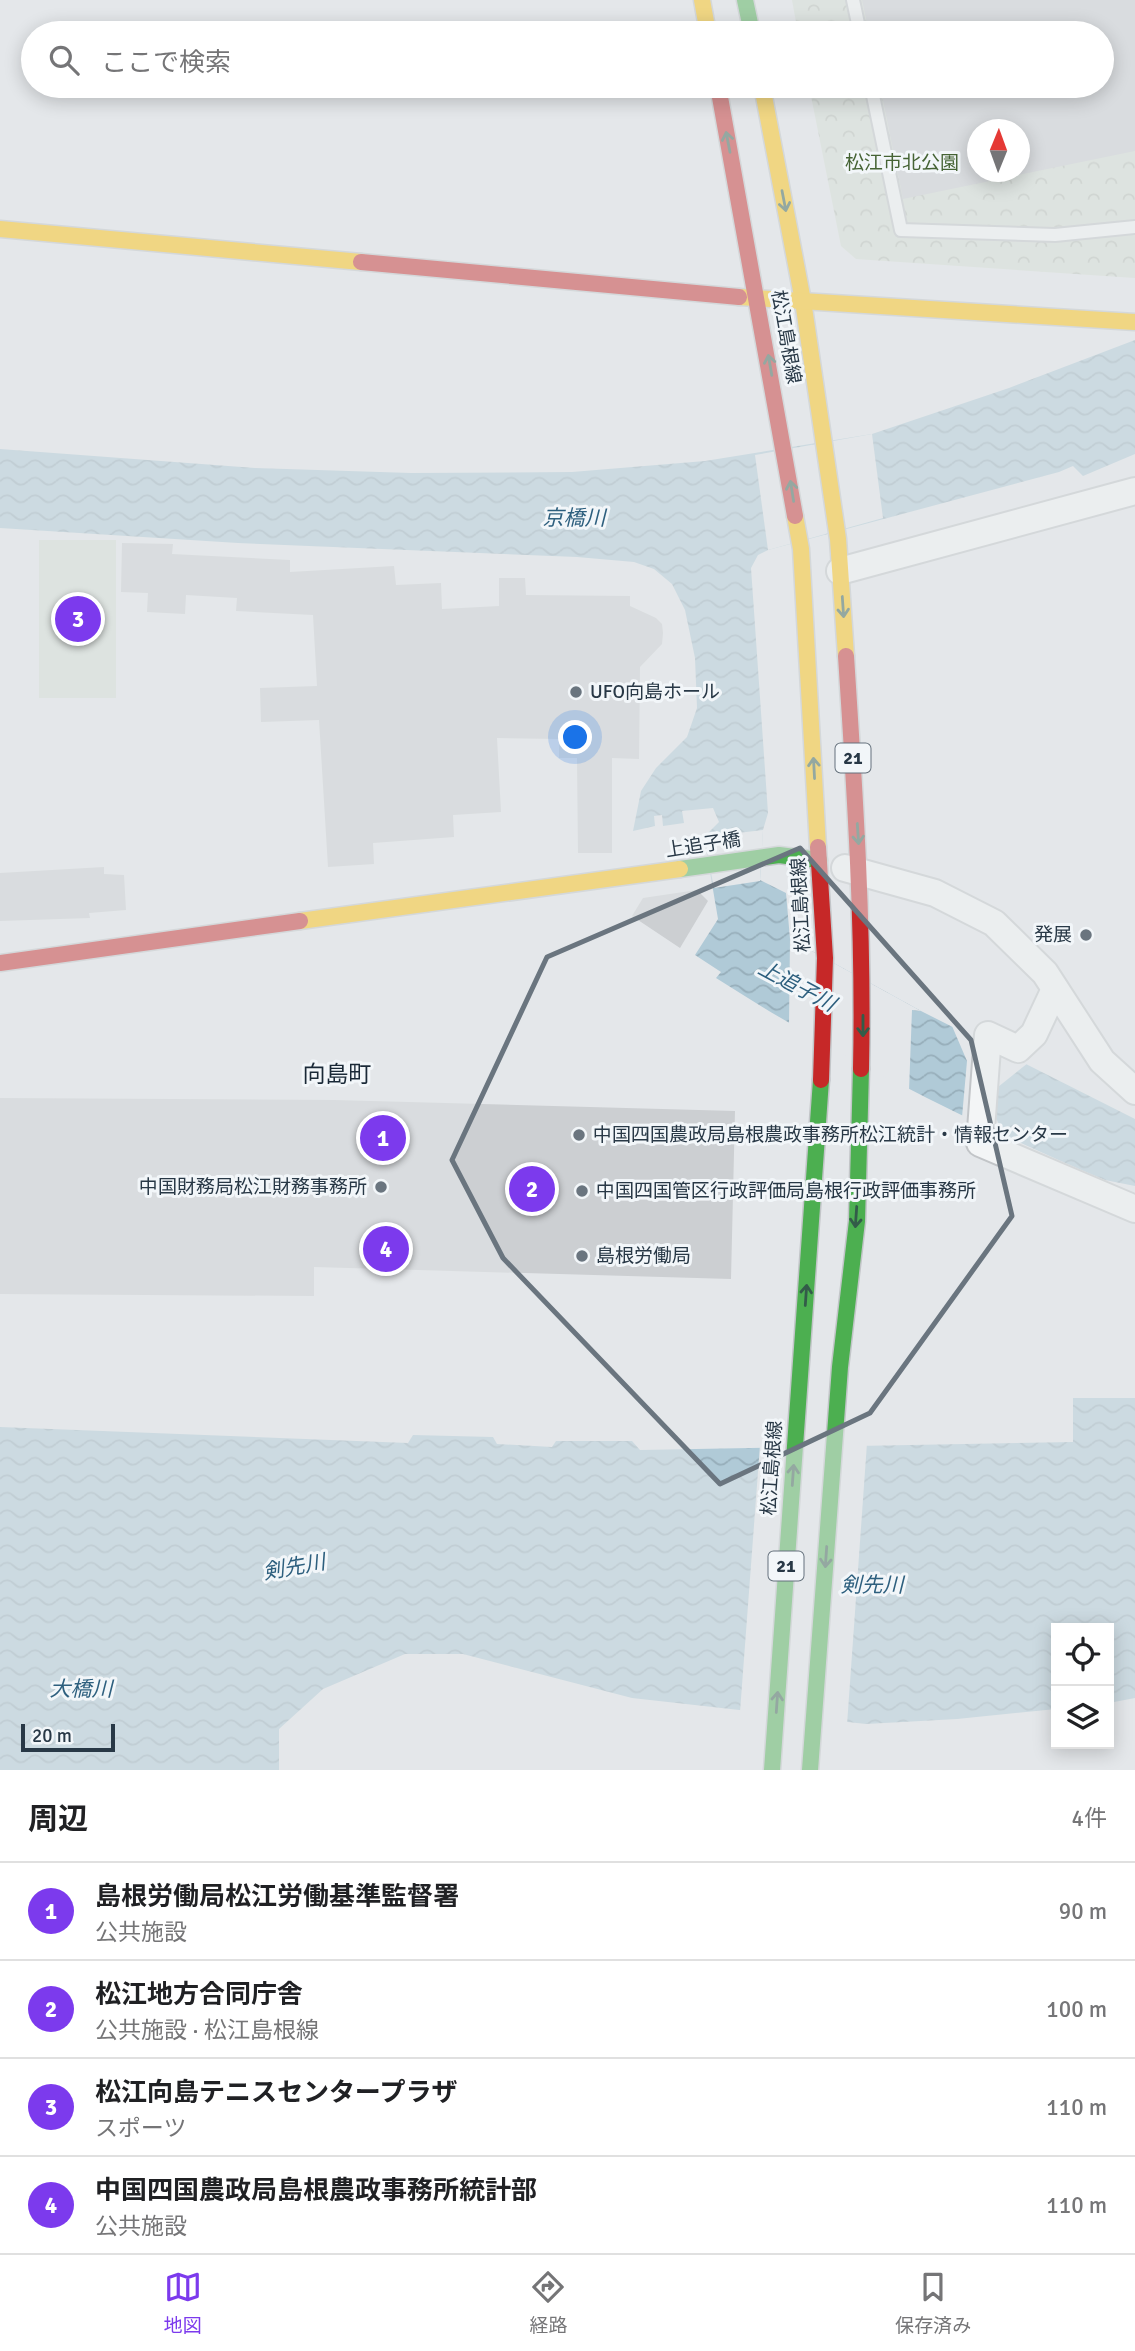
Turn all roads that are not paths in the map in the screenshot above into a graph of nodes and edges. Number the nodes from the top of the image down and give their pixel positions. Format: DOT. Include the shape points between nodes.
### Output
graph roads {
  1 [pos="702,0"];
  2 [pos="745,0"];
  3 [pos="853,0"];
  4 [pos="706,21"];
  5 [pos="749,21"];
  6 [pos="857,21"];
  7 [pos="720,98"];
  8 [pos="764,98"];
  9 [pos="874,98"];
  10 [pos="1135,226"];
  11 [pos="0,229"];
  12 [pos="758,299"];
  13 [pos="803,301"];
  14 [pos="1135,322"];
  15 [pos="1135,491"];
  16 [pos="840,571"];
  17 [pos="819,860"];
  18 [pos="860,872"];
  19 [pos="0,963"];
  20 [pos="1055,989"];
  21 [pos="1135,1091"];
  22 [pos="1135,1209"];
  23 [pos="772,1770"];
  24 [pos="810,1770"];
  1 -- 4 [label="main road"];
  2 -- 5 [label="main road"];
  3 -- 6 [label="lane"];
  12 -- 7 [label="main road, 松江島根線 / 21, one-way"];
  8 -- 13 [label="main road, 松江島根線 / 21, one-way"];
  9 -- 10 [label="lane" via="901,230 1055,235"];
  11 -- 12 [label="main road"];
  12 -- 13 [label="main road"];
  17 -- 12 [label="main road, 松江島根線 / 21, one-way" via="801,549"];
  13 -- 14 [label="main road"];
  13 -- 16 [label="main road, 松江島根線 / 21"];
  15 -- 16 [label="street"];
  16 -- 18 [label="main road, 松江島根線 / 21, one-way"];
  17 -- 18 [label="street"];
  17 -- 19 [label="main road, 上追子橋" via="779,855"];
  23 -- 17 [label="main road, 松江島根線 / 21, one-way" via="823,1054 825,958"];
  18 -- 20 [label="street" via="935,893 994,923"];
  18 -- 24 [label="main road, 松江島根線 / 21, one-way" via="862,1076 856,1221 840,1367"];
  20 -- 21 [label="street" via="1102,1061"];
  20 -- 22 [label="street" via="1034,1034 1017,1049 988,1035 980,1143"];
}
